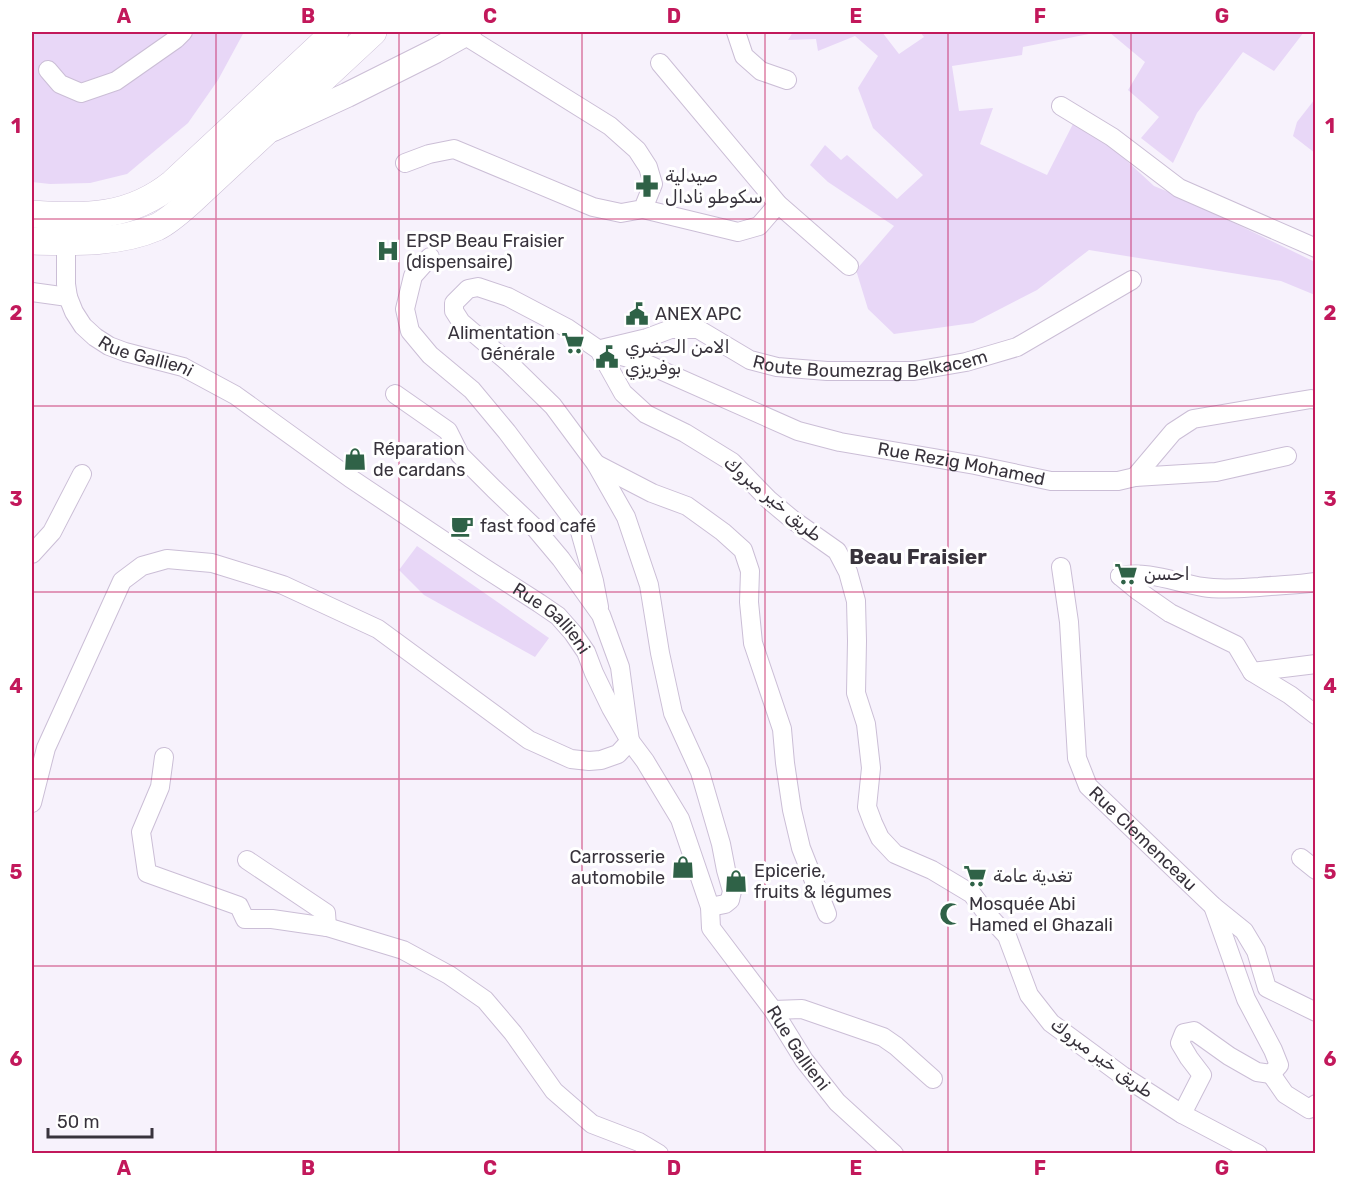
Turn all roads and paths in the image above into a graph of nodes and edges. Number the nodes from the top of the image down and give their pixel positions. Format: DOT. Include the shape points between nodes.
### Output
graph roads {
  1 [pos="183,32"];
  2 [pos="335,32"];
  3 [pos="373,32"];
  4 [pos="736,32"];
  5 [pos="466,33"];
  6 [pos="660,63"];
  7 [pos="48,70"];
  8 [pos="786,80"];
  9 [pos="1061,106"];
  10 [pos="263,134"];
  11 [pos="405,163"];
  12 [pos="778,204"];
  13 [pos="643,209"];
  14 [pos="32,214"];
  15 [pos="32,240"];
  16 [pos="66,241"];
  17 [pos="1316,248"];
  18 [pos="430,257"];
  19 [pos="849,266"];
  20 [pos="1132,280"];
  21 [pos="32,292"];
  22 [pos="68,297"];
  23 [pos="599,350"];
  24 [pos="395,394"];
  25 [pos="1316,400"];
  26 [pos="1287,456"];
  27 [pos="596,464"];
  28 [pos="82,474"];
  29 [pos="1135,477"];
  30 [pos="32,554"];
  31 [pos="1061,567"];
  32 [pos="1316,582"];
  33 [pos="601,615"];
  34 [pos="1316,664"];
  35 [pos="1252,672"];
  36 [pos="1316,715"];
  37 [pos="630,741"];
  38 [pos="164,757"];
  39 [pos="32,803"];
  40 [pos="1301,858"];
  41 [pos="247,860"];
  42 [pos="1316,870"];
  43 [pos="1214,906"];
  44 [pos="710,907"];
  45 [pos="827,914"];
  46 [pos="327,927"];
  47 [pos="773,1010"];
  48 [pos="1316,1012"];
  49 [pos="1275,1069"];
  50 [pos="933,1079"];
  51 [pos="1316,1104"];
  52 [pos="1182,1114"];
  53 [pos="659,1154"];
  54 [pos="894,1154"];
  55 [pos="1258,1154"];
  1 -- 7 [label="street" via="116,81 81,93 60,84"];
  2 -- 14 [label="highway" via="153,198 100,214"];
  3 -- 10 [label="highway"];
  4 -- 8 [label="street" via="744,56 761,71"];
  5 -- 10 [label="main road"];
  5 -- 13 [label="street" via="610,126 637,150 653,184"];
  6 -- 12 [label="street"];
  9 -- 17 [label="street" via="1112,137 1179,188"];
  10 -- 16 [label="highway" via="181,211 158,226 120,237"];
  11 -- 13 [label="street" via="454,149 593,207 621,213"];
  12 -- 13 [label="street" via="759,226 738,232"];
  12 -- 19 [label="street"];
  15 -- 16 [label="highway"];
  16 -- 22 [label="street, Rue Gallieni"];
  18 -- 33 [label="street" via="413,276 405,309 410,331 430,355 472,390 579,528"];
  20 -- 23 [label="street, Route Boumezrag Belkacem" via="1017,347 966,362 914,371 777,367 750,360 698,329 671,329"];
  21 -- 22 [label="street"];
  22 -- 37 [label="street, Rue Gallieni" via="83,326 95,337 125,352 183,367 235,395 350,478 558,616 586,652"];
  23 -- 27 [label="street, طريق خير مبروك" via="508,297 478,287 468,289 454,303 461,322 553,406"];
  23 -- 29 [label="street, Rue Rezig Mohamed" via="650,365 798,431 840,442 1051,481 1118,481"];
  23 -- 52 [label="street, طريق خير مبروك" via="623,393 646,414 732,462 769,500 837,552 848,572 856,601 856,693 866,724 871,768 867,807 880,838 895,854 972,894 1008,936 1029,995 1051,1023"];
  24 -- 33 [label="street" via="448,431 460,454 535,528"];
  25 -- 29 [label="street" via="1193,419 1173,432"];
  26 -- 29 [label="street, Rue Rezig Mohamed" via="1216,472"];
  27 -- 44 [label="street, طريق خير مبروك" via="626,517 637,548 649,585 673,713 700,772 721,844 732,894 725,904"];
  27 -- 45 [label="street" via="687,506 743,550 750,571 753,642 782,729 784,763 801,848"];
  28 -- 30 [label="street" via="52,532"];
  31 -- 43 [label="street, Rue Clemenceau" via="1069,622 1077,758 1088,786"];
  32 -- 35 [label="street" via="1205,587 1141,575 1120,576 1170,613 1236,645"];
  33 -- 37 [label="street" via="620,667"];
  34 -- 35 [label="street"];
  35 -- 36 [label="street"];
  37 -- 39 [label="street" via="618,754 601,760 571,759 529,740 378,629 283,585 212,563 167,558 142,566 122,581 46,748"];
  37 -- 44 [label="street, Rue Gallieni" via="680,819"];
  38 -- 46 [label="street" via="160,787 141,832 147,873 239,906 245,919"];
  40 -- 42 [label="street"];
  41 -- 46 [label="street" via="326,913"];
  43 -- 48 [label="street, Rue Clemenceau" via="1244,931 1256,951 1267,988"];
  43 -- 49 [label="street" via="1246,999 1274,1050"];
  44 -- 47 [label="street, Rue Gallieni" via="711,928"];
  46 -- 53 [label="street" via="403,950 450,975 485,1000 554,1091 592,1124"];
  47 -- 50 [label="street" via="802,1009 883,1037"];
  47 -- 54 [label="street, Rue Gallieni" via="804,1060 837,1102"];
  49 -- 51 [label="street" via="1285,1094 1309,1109"];
  49 -- 52 [label="street" via="1257,1072 1194,1031 1184,1034 1180,1043 1202,1076"];
  52 -- 55 [label="street, طريق خير مبروك"];
}
